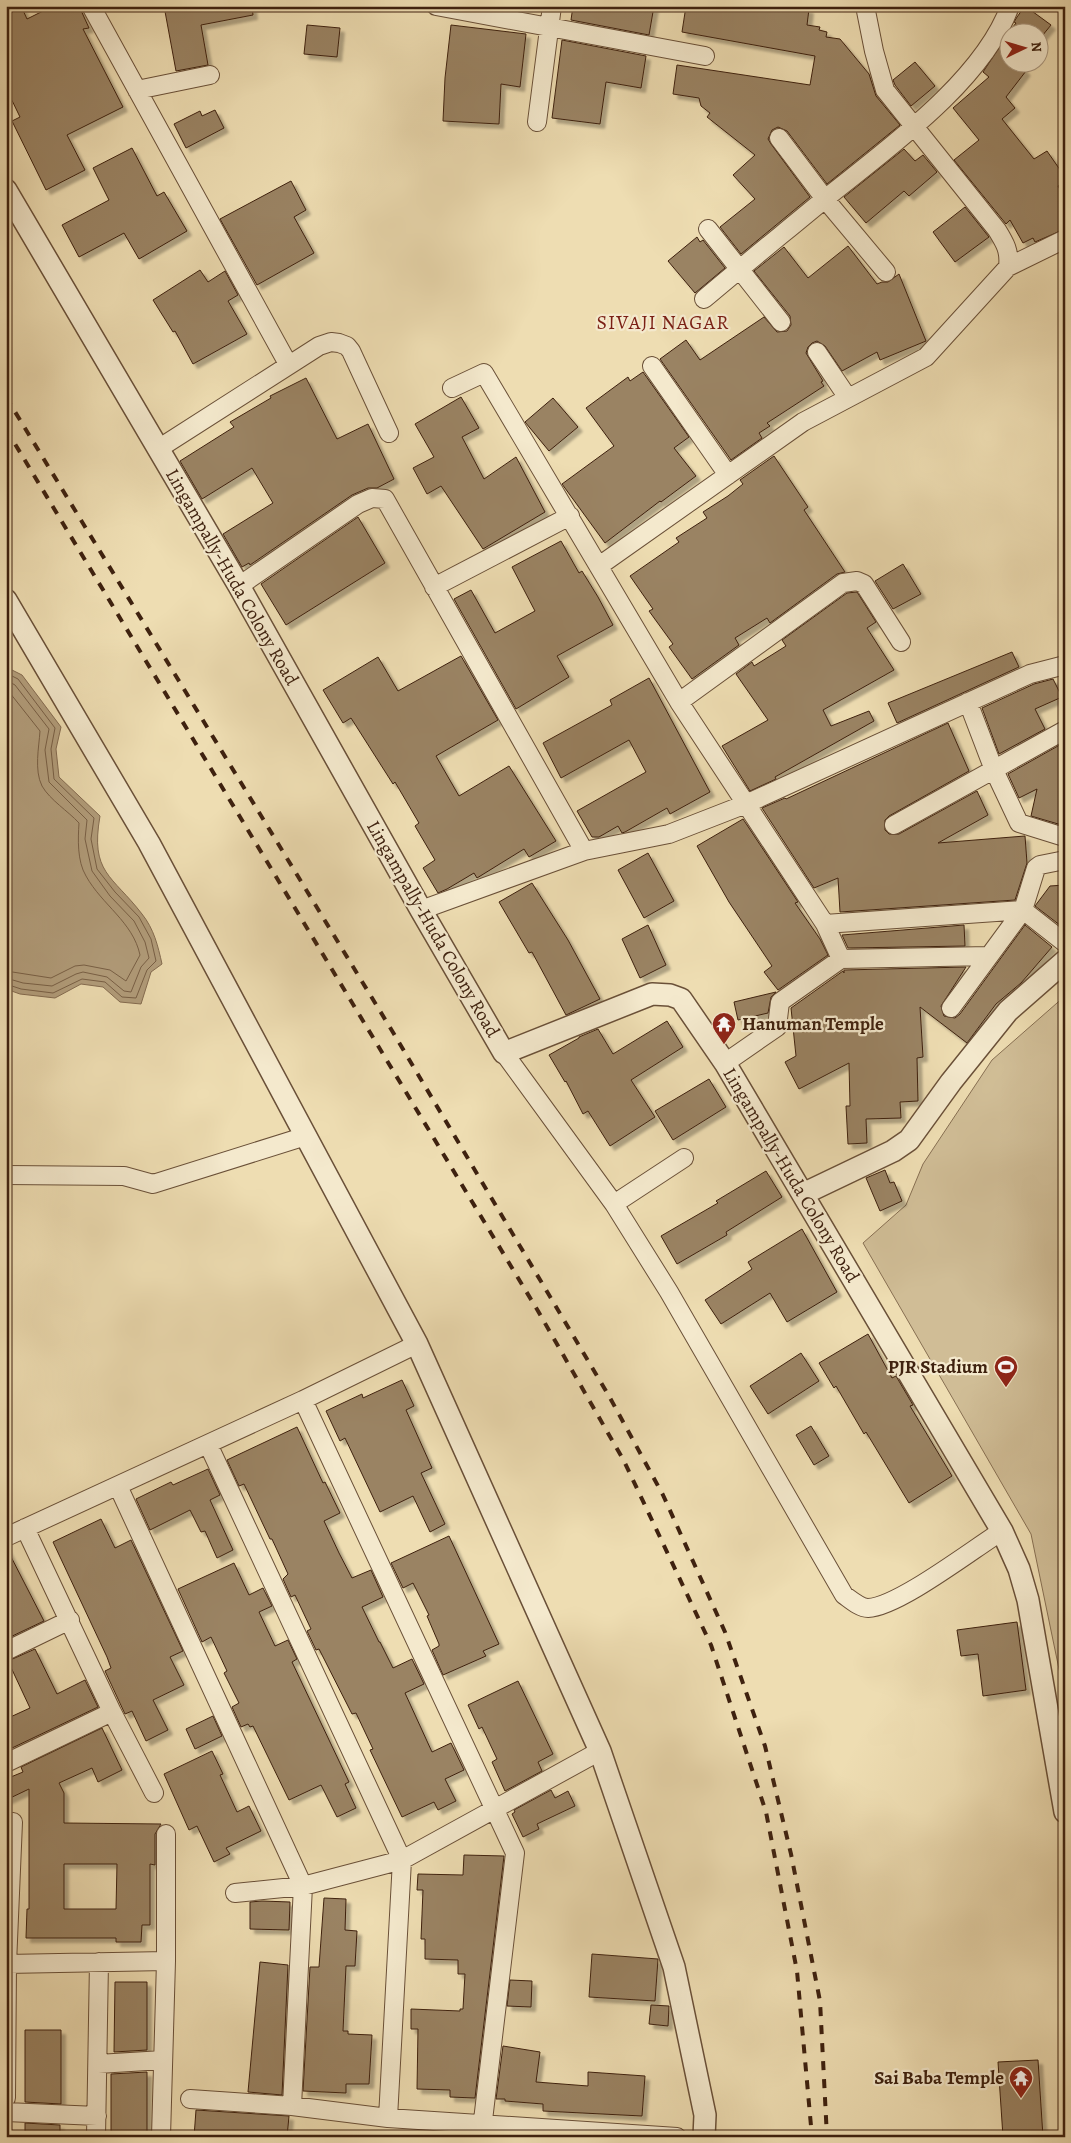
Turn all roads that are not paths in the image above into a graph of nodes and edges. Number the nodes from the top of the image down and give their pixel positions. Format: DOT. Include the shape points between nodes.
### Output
graph roads {
  1 [pos="91,6"];
  2 [pos="436,6"];
  3 [pos="552,6"];
  4 [pos="865,6"];
  5 [pos="1010,6"];
  6 [pos="548,28"];
  7 [pos="705,56"];
  8 [pos="210,75"];
  9 [pos="137,90"];
  10 [pos="537,122"];
  11 [pos="914,127"];
  12 [pos="779,138"];
  13 [pos="6,190"];
  14 [pos="825,199"];
  15 [pos="708,230"];
  16 [pos="1065,239"];
  17 [pos="1008,267"];
  18 [pos="739,270"];
  19 [pos="886,272"];
  20 [pos="704,300"];
  21 [pos="781,322"];
  22 [pos="817,352"];
  23 [pos="288,364"];
  24 [pos="652,366"];
  25 [pos="452,388"];
  26 [pos="848,398"];
  27 [pos="389,433"];
  28 [pos="158,449"];
  29 [pos="728,475"];
  30 [pos="570,516"];
  31 [pos="599,566"];
  32 [pos="238,586"];
  33 [pos="434,586"];
  34 [pos="6,600"];
  35 [pos="901,642"];
  36 [pos="1065,666"];
  37 [pos="679,702"];
  38 [pos="968,702"];
  39 [pos="1065,730"];
  40 [pos="994,770"];
  41 [pos="746,804"];
  42 [pos="894,825"];
  43 [pos="1064,836"];
  44 [pos="584,851"];
  45 [pos="1065,860"];
  46 [pos="421,910"];
  47 [pos="1024,910"];
  48 [pos="825,924"];
  49 [pos="1065,943"];
  50 [pos="988,956"];
  51 [pos="841,959"];
  52 [pos="1065,961"];
  53 [pos="951,1008"];
  54 [pos="504,1053"];
  55 [pos="725,1063"];
  56 [pos="306,1136"];
  57 [pos="684,1158"];
  58 [pos="6,1175"];
  59 [pos="803,1194"];
  60 [pos="614,1204"];
  61 [pos="417,1344"];
  62 [pos="303,1400"];
  63 [pos="208,1444"];
  64 [pos="118,1486"];
  65 [pos="26,1528"];
  66 [pos="1002,1531"];
  67 [pos="6,1537"];
  68 [pos="70,1620"];
  69 [pos="6,1651"];
  70 [pos="112,1712"];
  71 [pos="600,1751"];
  72 [pos="6,1763"];
  73 [pos="154,1793"];
  74 [pos="493,1808"];
  75 [pos="1065,1812"];
  76 [pos="13,1822"];
  77 [pos="166,1834"];
  78 [pos="402,1860"];
  79 [pos="303,1886"];
  80 [pos="235,1892"];
  81 [pos="99,1962"];
  82 [pos="166,1962"];
  83 [pos="7,1964"];
  84 [pos="163,2060"];
  85 [pos="98,2064"];
  86 [pos="6,2098"];
  87 [pos="190,2099"];
  88 [pos="292,2106"];
  89 [pos="6,2112"];
  90 [pos="97,2116"];
  91 [pos="388,2118"];
  92 [pos="482,2131"];
  93 [pos="595,2134"];
  94 [pos="96,2137"];
  95 [pos="161,2137"];
  96 [pos="677,2137"];
  97 [pos="704,2137"];
  1 -- 9 [label="street"];
  2 -- 6 [label="street"];
  3 -- 6 [label="street"];
  4 -- 11 [label="street" via="885,90"];
  5 -- 11 [label="street" via="990,45"];
  6 -- 7 [label="street"];
  6 -- 10 [label="street"];
  8 -- 9 [label="street"];
  9 -- 23 [label="street"];
  11 -- 14 [label="street"];
  11 -- 17 [label="street" via="1002,238 1009,256"];
  12 -- 14 [label="street"];
  13 -- 28 [label="street, Lingampally-Huda Colony Road"];
  14 -- 18 [label="street"];
  14 -- 19 [label="street"];
  15 -- 18 [label="street"];
  16 -- 17 [label="street"];
  17 -- 26 [label="street" via="926,357"];
  18 -- 20 [label="street"];
  18 -- 21 [label="street"];
  22 -- 26 [label="street"];
  23 -- 27 [label="street" via="331,342 346,346"];
  23 -- 28 [label="street"];
  24 -- 29 [label="street"];
  25 -- 30 [label="street" via="484,372"];
  26 -- 29 [label="street" via="803,422"];
  28 -- 32 [label="street, Lingampally-Huda Colony Road"];
  29 -- 31 [label="street"];
  30 -- 31 [label="street"];
  30 -- 33 [label="street"];
  31 -- 37 [label="street"];
  32 -- 33 [label="street" via="358,504 372,498 385,499"];
  32 -- 46 [label="street, Lingampally-Huda Colony Road"];
  33 -- 44 [label="street"];
  34 -- 56 [label="street" via="149,843"];
  35 -- 37 [label="street" via="864,584 850,580"];
  36 -- 38 [label="street" via="1030,674"];
  37 -- 41 [label="street"];
  38 -- 40 [label="street"];
  38 -- 41 [label="street"];
  39 -- 40 [label="street"];
  40 -- 42 [label="street"];
  40 -- 43 [label="street" via="1019,823"];
  41 -- 44 [label="street" via="669,834"];
  41 -- 48 [label="street"];
  44 -- 46 [label="street"];
  45 -- 47 [label="street" via="1036,868"];
  46 -- 54 [label="street, Lingampally-Huda Colony Road"];
  47 -- 48 [label="street"];
  47 -- 49 [label="street"];
  47 -- 50 [label="street"];
  48 -- 51 [label="street"];
  50 -- 51 [label="street"];
  50 -- 53 [label="street"];
  51 -- 55 [label="street" via="780,1002 778,1027"];
  52 -- 59 [label="street" via="1008,1010 909,1140 893,1151"];
  54 -- 55 [label="street, Lingampally-Huda Colony Road" via="652,994 681,999"];
  54 -- 60 [label="street"];
  55 -- 59 [label="street, Lingampally-Huda Colony Road"];
  56 -- 58 [label="street" via="153,1184 124,1176"];
  56 -- 61 [label="street"];
  57 -- 60 [label="street"];
  59 -- 66 [label="street, Lingampally-Huda Colony Road"];
  60 -- 66 [label="street" via="669,1292 844,1596 865,1608 880,1607 903,1596"];
  61 -- 62 [label="street"];
  61 -- 71 [label="street"];
  62 -- 63 [label="street"];
  62 -- 74 [label="street"];
  63 -- 64 [label="street"];
  63 -- 78 [label="street"];
  64 -- 65 [label="street"];
  64 -- 79 [label="street"];
  65 -- 67 [label="street"];
  65 -- 68 [label="street"];
  66 -- 75 [label="street, Lingampally-Huda Colony Road" via="1019,1569 1028,1600"];
  68 -- 69 [label="street"];
  68 -- 70 [label="street"];
  70 -- 72 [label="street"];
  70 -- 73 [label="street"];
  71 -- 74 [label="street"];
  71 -- 97 [label="street" via="674,1967 705,2115"];
  74 -- 78 [label="street"];
  74 -- 92 [label="street" via="515,1853"];
  76 -- 83 [label="street"];
  77 -- 82 [label="street"];
  78 -- 79 [label="street"];
  78 -- 91 [label="street"];
  79 -- 80 [label="street"];
  79 -- 88 [label="street"];
  81 -- 82 [label="street"];
  81 -- 83 [label="street"];
  81 -- 85 [label="street"];
  82 -- 84 [label="street"];
  83 -- 86 [label="street"];
  84 -- 85 [label="street"];
  84 -- 95 [label="street"];
  85 -- 90 [label="street"];
  87 -- 88 [label="street"];
  88 -- 91 [label="street"];
  89 -- 90 [label="street"];
  90 -- 94 [label="street"];
  91 -- 92 [label="street"];
  92 -- 93 [label="street"];
  93 -- 96 [label="street"];
}
